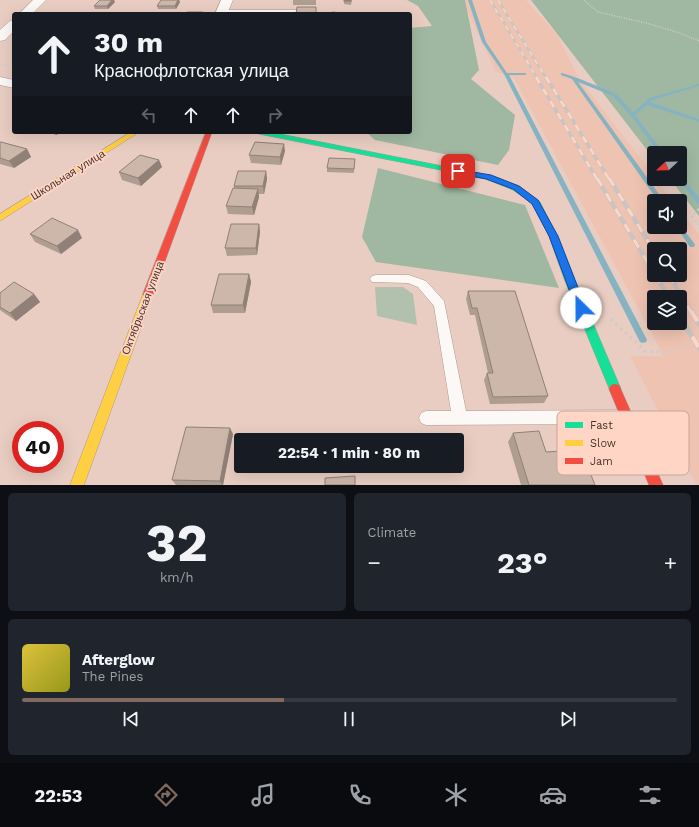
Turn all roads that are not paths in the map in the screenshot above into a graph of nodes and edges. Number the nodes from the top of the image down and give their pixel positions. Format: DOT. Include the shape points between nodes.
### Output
graph roads {
  1 [pos="40,0"];
  2 [pos="228,0"];
  3 [pos="27,12"];
  4 [pos="222,12"];
  5 [pos="12,26"];
  6 [pos="0,37"];
  7 [pos="0,81"];
  8 [pos="12,84"];
  9 [pos="133,134"];
  10 [pos="208,134"];
  11 [pos="269,134"];
  12 [pos="0,218"];
  13 [pos="376,279"];
  14 [pos="625,411"];
  15 [pos="557,417"];
  16 [pos="426,418"];
  17 [pos="460,418"];
  18 [pos="652,475"];
  19 [pos="77,485"];
  20 [pos="656,485"];
  1 -- 3 [label="street"];
  2 -- 4 [label="street"];
  5 -- 6 [label="street"];
  7 -- 8 [label="street"];
  9 -- 12 [label="street, Школьная улица"];
  10 -- 19 [label="street, Октябрьская улица"];
  11 -- 14 [label="street" via="488,177 516,188 536,202 553,236"];
  13 -- 17 [label="lane" via="409,279 422,284 440,304"];
  15 -- 17 [label="lane"];
  16 -- 17 [label="lane"];
  18 -- 20 [label="street"];
}
